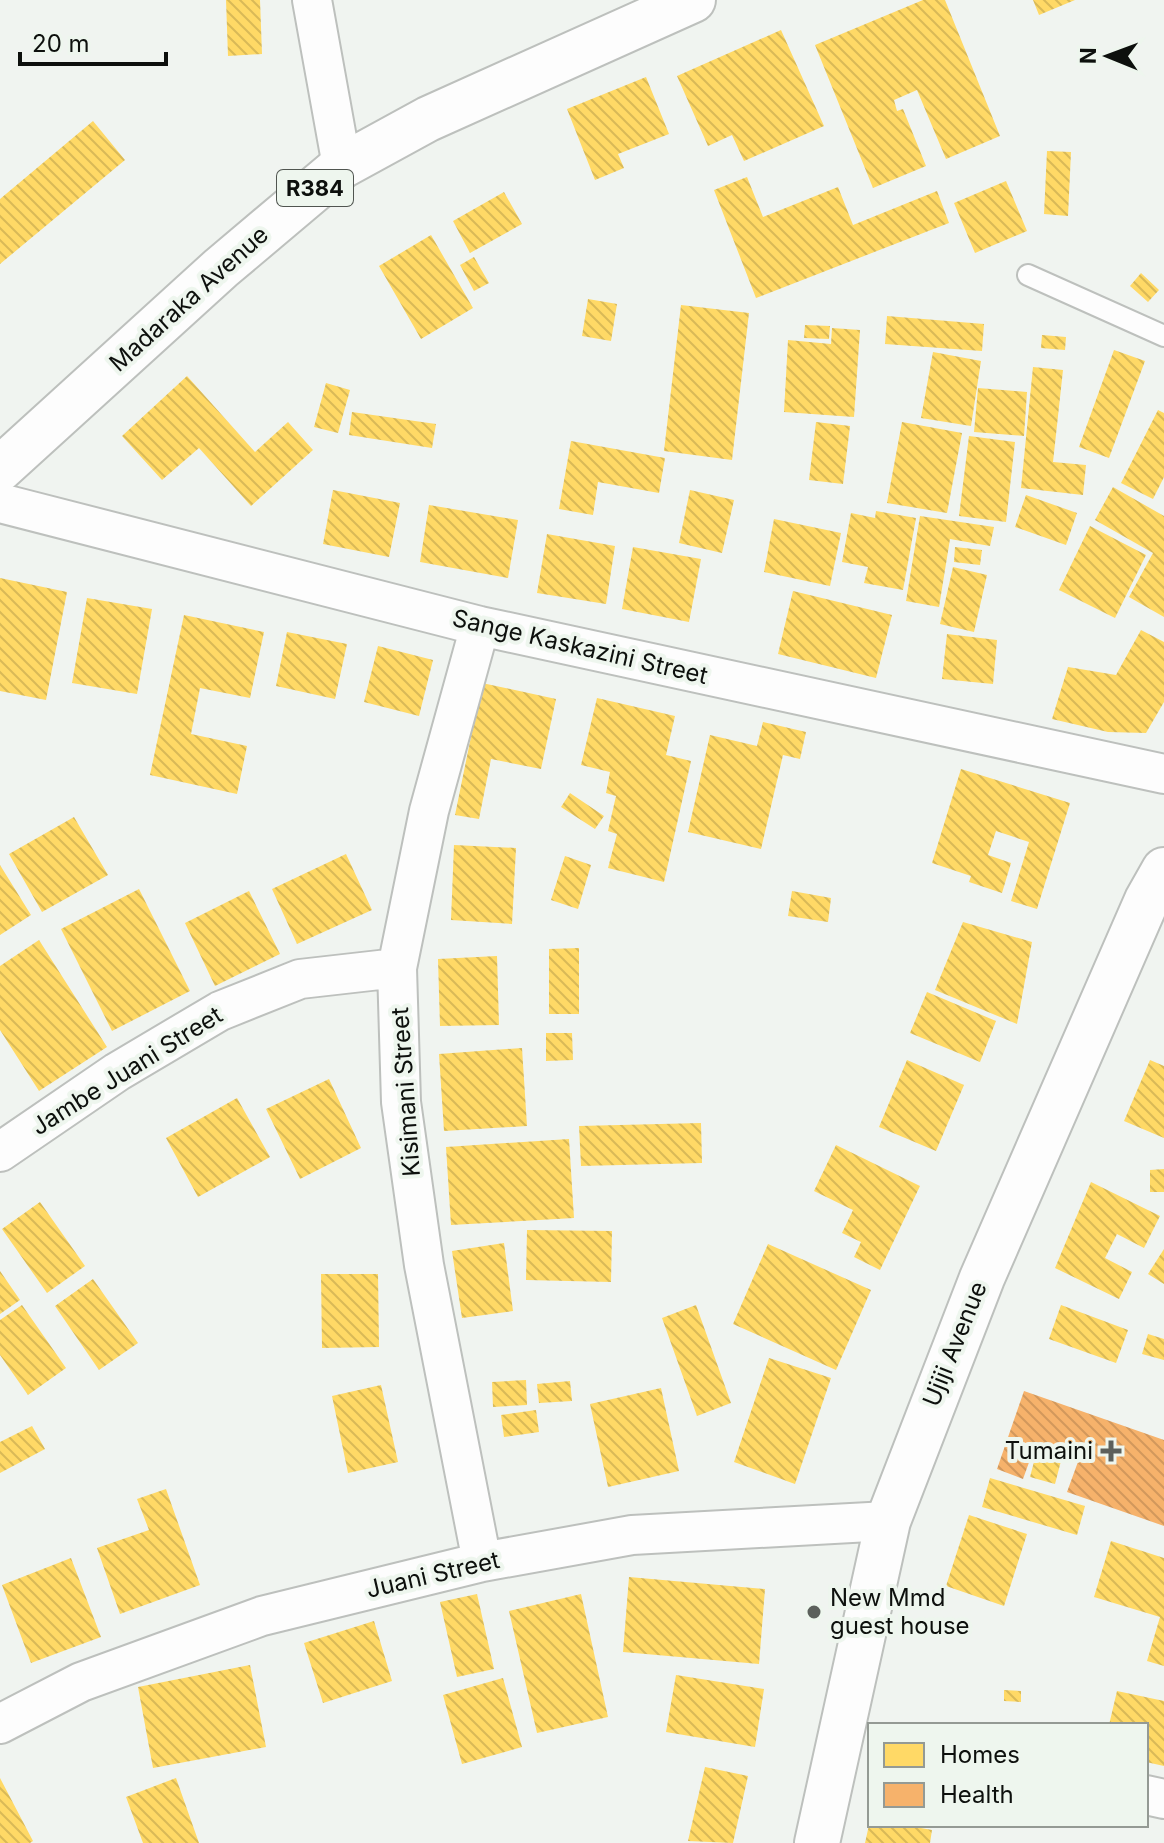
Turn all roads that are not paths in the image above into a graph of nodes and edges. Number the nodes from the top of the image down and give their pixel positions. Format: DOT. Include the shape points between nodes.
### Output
graph roads {
  1 [pos="312,0"];
  2 [pos="693,0"];
  3 [pos="342,166"];
  4 [pos="1028,275"];
  5 [pos="1164,336"];
  6 [pos="0,469"];
  7 [pos="0,503"];
  8 [pos="480,626"];
  9 [pos="1164,774"];
  10 [pos="1164,870"];
  11 [pos="397,968"];
  12 [pos="0,1152"];
  13 [pos="888,1521"];
  14 [pos="482,1562"];
  15 [pos="0,1724"];
  16 [pos="857,1726"];
  17 [pos="817,1843"];
  1 -- 3 [label="street"];
  2 -- 3 [label="main road, Madaraka Avenue / R384" via="428,119"];
  3 -- 6 [label="main road, Madaraka Avenue / R384"];
  4 -- 5 [label="lane"];
  7 -- 8 [label="street, Sange Kaskazini Street"];
  8 -- 9 [label="street, Sange Kaskazini Street"];
  8 -- 11 [label="street, Kisimani Street" via="429,811"];
  10 -- 13 [label="main road, Ujiji Avenue" via="1044,1129"];
  11 -- 12 [label="street, Jambe Juani Street" via="300,979 220,1011 117,1072"];
  11 -- 14 [label="street, Kisimani Street" via="401,1102 424,1265"];
  13 -- 14 [label="street, Juani Street" via="632,1535"];
  13 -- 16 [label="main road, Ujiji Avenue"];
  14 -- 15 [label="street, Juani Street" via="262,1616 81,1682"];
  16 -- 17 [label="main road, Ujiji Avenue"];
}
